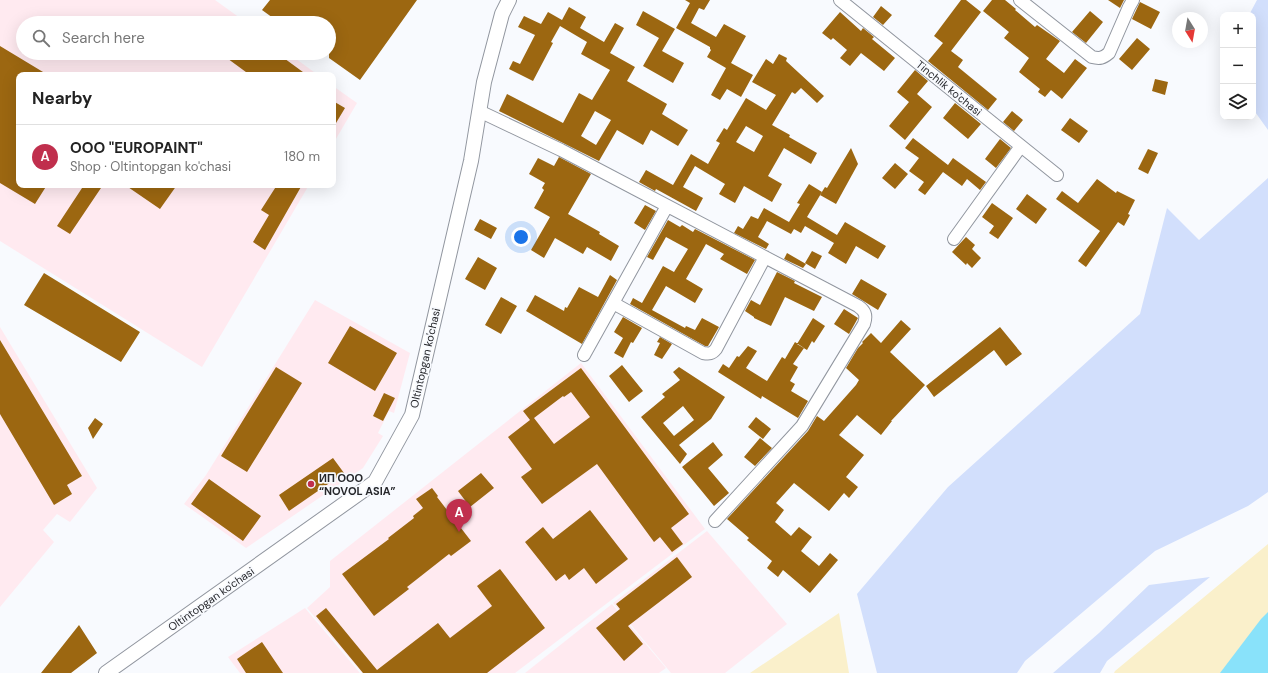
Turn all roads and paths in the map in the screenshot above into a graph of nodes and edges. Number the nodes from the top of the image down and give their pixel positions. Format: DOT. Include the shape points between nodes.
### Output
graph roads {
  1 [pos="509,0"];
  2 [pos="840,0"];
  3 [pos="1020,0"];
  4 [pos="1133,0"];
  5 [pos="479,112"];
  6 [pos="1021,146"];
  7 [pos="1057,175"];
  8 [pos="668,206"];
  9 [pos="954,239"];
  10 [pos="765,257"];
  11 [pos="613,303"];
  12 [pos="584,355"];
  13 [pos="715,521"];
  14 [pos="106,673"];
  1 -- 5 [label="street, Oltintopgan ko'chasi" via="502,14"];
  2 -- 6 [label="street, Tinchlik ko'chasi"];
  3 -- 4 [label="street" via="1092,57 1099,58 1109,53"];
  5 -- 8 [label="street" via="561,150"];
  5 -- 14 [label="street, Oltintopgan ko'chasi" via="471,160 412,415 375,482"];
  6 -- 7 [label="street, Tinchlik ko'chasi"];
  6 -- 9 [label="street"];
  8 -- 10 [label="street"];
  8 -- 11 [label="street"];
  10 -- 11 [label="street" via="716,349 708,354"];
  10 -- 13 [label="street" via="858,306 866,317 802,426"];
  11 -- 12 [label="street"];
}
